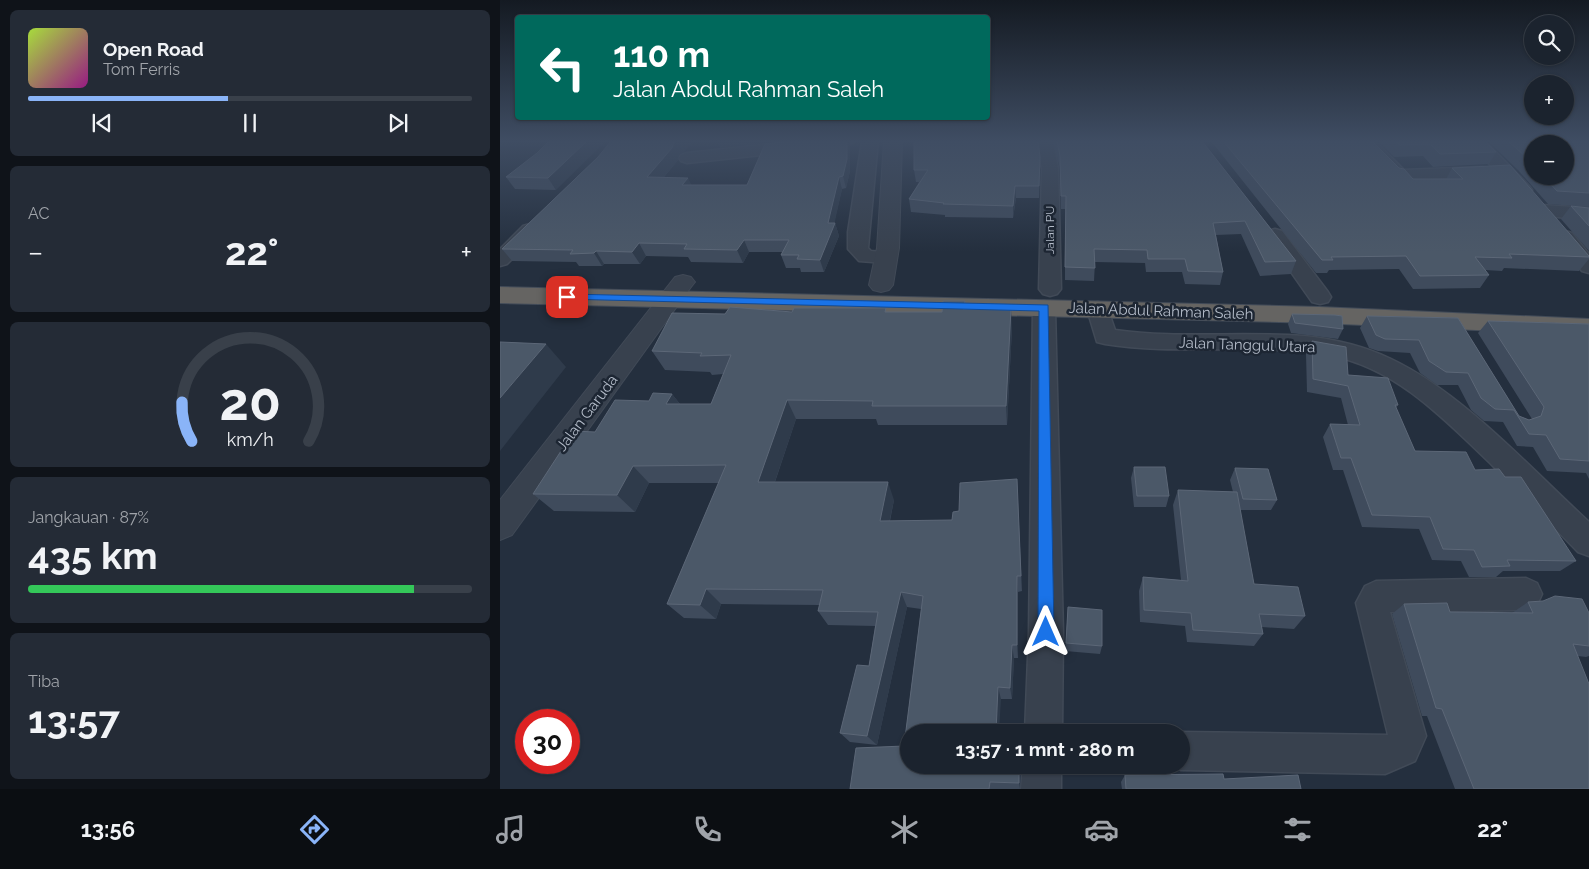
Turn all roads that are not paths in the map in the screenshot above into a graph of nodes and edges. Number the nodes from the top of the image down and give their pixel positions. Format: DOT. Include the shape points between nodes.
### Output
graph roads {
  1 [pos="865,178"];
  2 [pos="891,178"];
  3 [pos="1050,178"];
  4 [pos="1513,178"];
  5 [pos="1542,211"];
  6 [pos="1589,214"];
  7 [pos="542,219"];
  8 [pos="1262,219"];
  9 [pos="886,257"];
  10 [pos="500,260"];
  11 [pos="1589,267"];
  12 [pos="500,278"];
  13 [pos="880,285"];
  14 [pos="677,291"];
  15 [pos="500,295"];
  16 [pos="1320,297"];
  17 [pos="1047,298"];
  18 [pos="1239,304"];
  19 [pos="1589,308"];
  20 [pos="1098,309"];
  21 [pos="1457,321"];
  22 [pos="1589,328"];
  23 [pos="1472,345"];
  24 [pos="500,525"];
  25 [pos="1589,542"];
  26 [pos="1526,594"];
  27 [pos="1043,724"];
  28 [pos="1190,751"];
  29 [pos="1042,774"];
  30 [pos="1041,789"];
  1 -- 9 [label="street" via="858,249 866,257"];
  2 -- 9 [label="street"];
  3 -- 17 [label="street, Jalan PU"];
  4 -- 5 [label="street"];
  5 -- 6 [label="street"];
  5 -- 11 [label="street"];
  7 -- 10 [label="street"];
  8 -- 16 [label="street"];
  9 -- 13 [label="street"];
  12 -- 14 [label="highway, Jalan Abdul Rahman Saleh"];
  13 -- 14 [label="highway, Jalan Abdul Rahman Saleh"];
  13 -- 17 [label="highway, Jalan Abdul Rahman Saleh"];
  14 -- 15 [label="highway, Jalan Abdul Rahman Saleh"];
  14 -- 17 [label="highway, Jalan Abdul Rahman Saleh"];
  14 -- 24 [label="street, Jalan Garuda"];
  16 -- 18 [label="highway, Jalan Abdul Rahman Saleh"];
  16 -- 19 [label="highway, Jalan Abdul Rahman Saleh"];
  17 -- 18 [label="highway, Jalan Abdul Rahman Saleh"];
  17 -- 20 [label="highway, Jalan Abdul Rahman Saleh"];
  17 -- 27 [label="street, Jalan PU"];
  18 -- 20 [label="highway, Jalan Abdul Rahman Saleh"];
  18 -- 21 [label="highway, Jalan Abdul Rahman Saleh"];
  20 -- 25 [label="street, Jalan Tanggul Utara" via="1105,336 1132,342 1298,345 1333,348 1372,361 1413,382 1452,412"];
  21 -- 22 [label="highway, Jalan Abdul Rahman Saleh"];
  21 -- 23 [label="street"];
  26 -- 28 [label="street" via="1376,597 1372,603 1376,626 1407,736 1402,748 1385,755"];
  29 -- 30 [label="street"];
}
